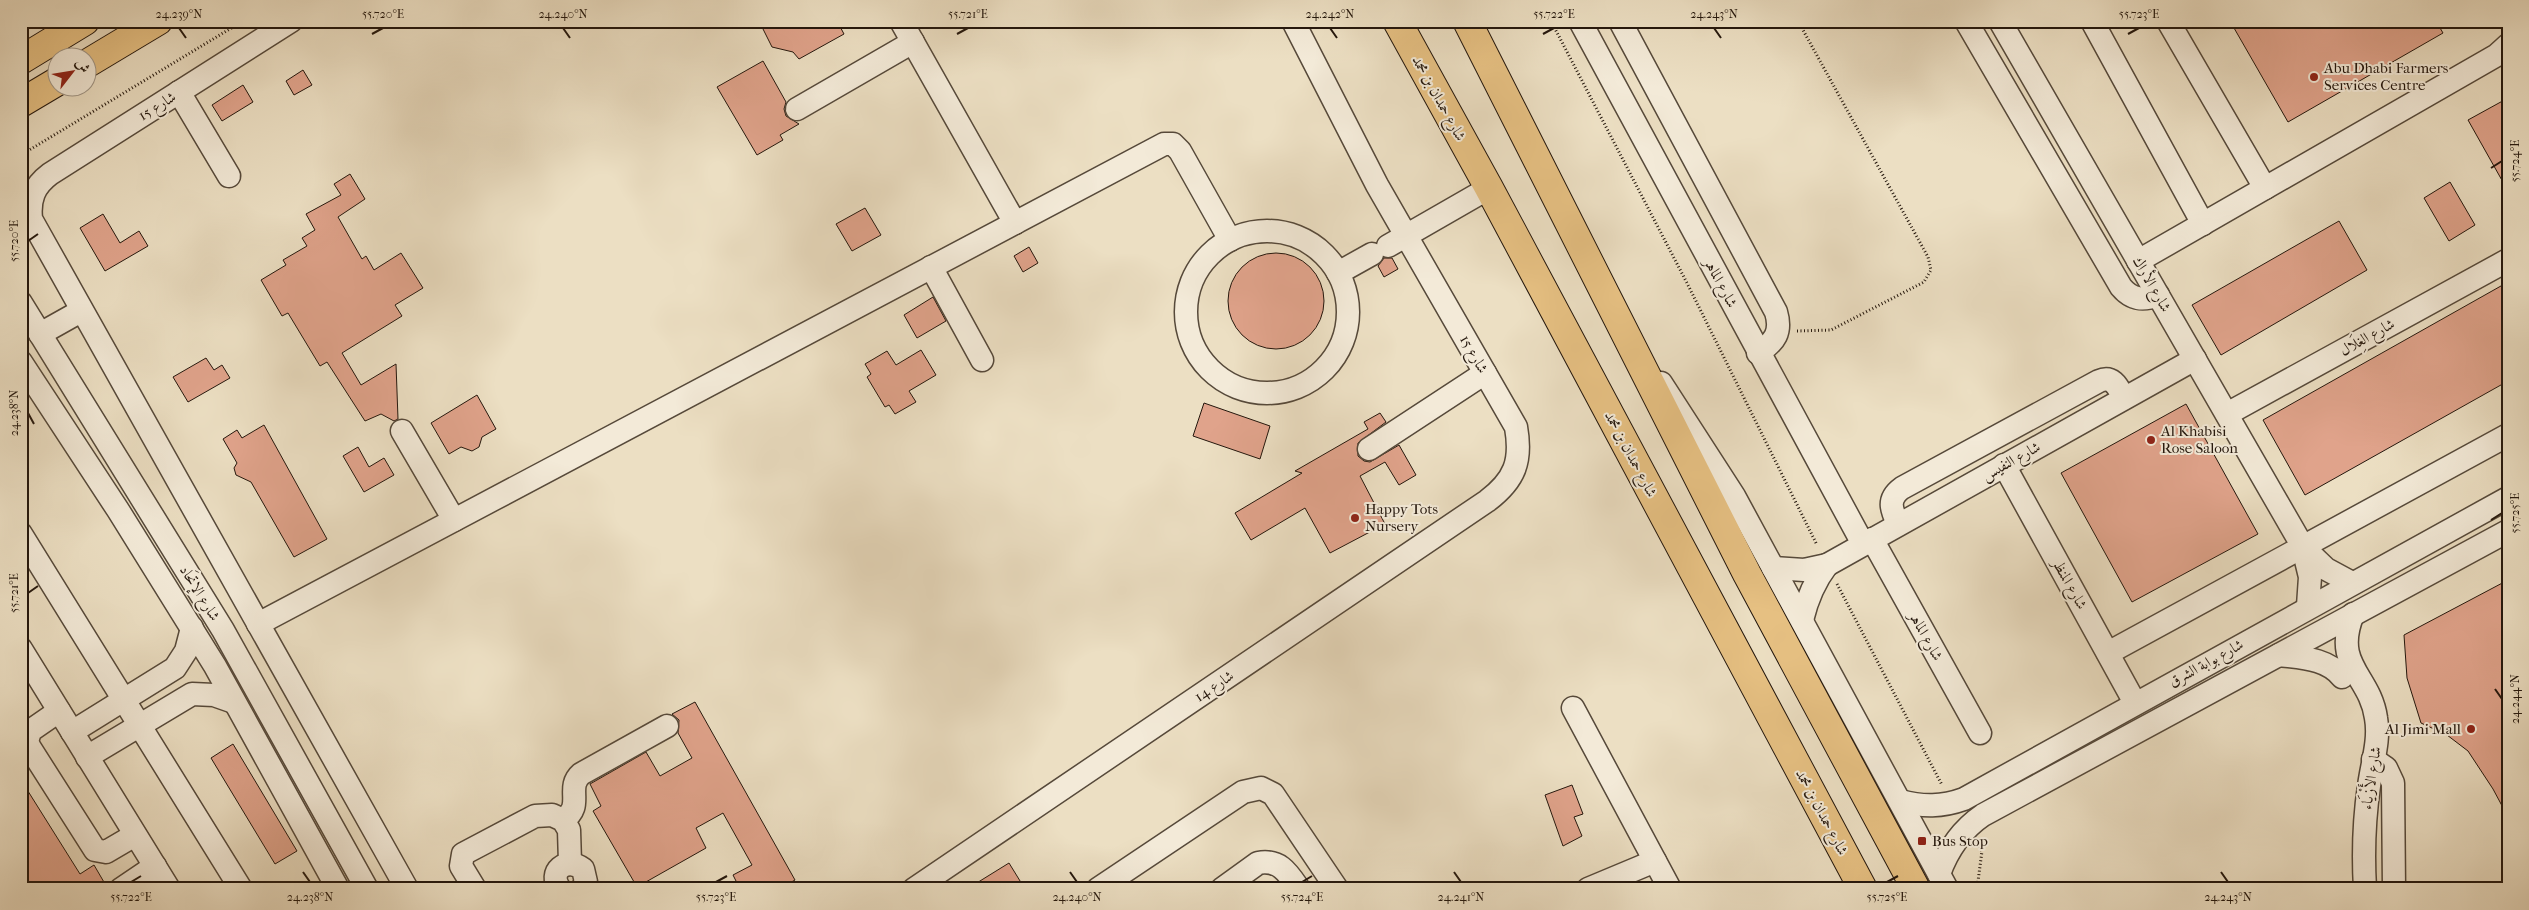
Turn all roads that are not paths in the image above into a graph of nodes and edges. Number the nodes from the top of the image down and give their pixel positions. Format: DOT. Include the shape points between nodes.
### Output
graph roads {
  1 [pos="85,21"];
  2 [pos="158,21"];
  3 [pos="291,21"];
  4 [pos="901,21"];
  5 [pos="1293,21"];
  6 [pos="1397,21"];
  7 [pos="1468,21"];
  8 [pos="1580,21"];
  9 [pos="1620,21"];
  10 [pos="1966,21"];
  11 [pos="2000,21"];
  12 [pos="2092,21"];
  13 [pos="2168,21"];
  14 [pos="913,42"];
  15 [pos="2508,45"];
  16 [pos="98,57"];
  17 [pos="21,60"];
  18 [pos="48,87"];
  19 [pos="179,92"];
  20 [pos="21,102"];
  21 [pos="797,109"];
  22 [pos="229,176"];
  23 [pos="1489,188"];
  24 [pos="2265,188"];
  25 [pos="1014,223"];
  26 [pos="2203,224"];
  27 [pos="1230,240"];
  28 [pos="1388,245"];
  29 [pos="2508,260"];
  30 [pos="2138,261"];
  31 [pos="931,267"];
  32 [pos="1338,273"];
  33 [pos="2158,295"];
  34 [pos="21,303"];
  35 [pos="81,311"];
  36 [pos="40,334"];
  37 [pos="1628,339"];
  38 [pos="1758,353"];
  39 [pos="2195,358"];
  40 [pos="982,360"];
  41 [pos="21,362"];
  42 [pos="1485,374"];
  43 [pos="2124,398"];
  44 [pos="2227,414"];
  45 [pos="402,430"];
  46 [pos="2508,435"];
  47 [pos="1369,449"];
  48 [pos="2004,465"];
  49 [pos="1510,479"];
  50 [pos="2508,498"];
  51 [pos="454,520"];
  52 [pos="1898,524"];
  53 [pos="2508,531"];
  54 [pos="21,534"];
  55 [pos="1867,541"];
  56 [pos="2303,547"];
  57 [pos="1827,565"];
  58 [pos="1773,568"];
  59 [pos="2352,582"];
  60 [pos="2308,606"];
  61 [pos="2353,614"];
  62 [pos="1802,620"];
  63 [pos="258,624"];
  64 [pos="192,628"];
  65 [pos="21,649"];
  66 [pos="2108,653"];
  67 [pos="2279,655"];
  68 [pos="2342,677"];
  69 [pos="125,700"];
  70 [pos="234,702"];
  71 [pos="2135,703"];
  72 [pos="1572,708"];
  73 [pos="59,711"];
  74 [pos="140,724"];
  75 [pos="667,726"];
  76 [pos="72,732"];
  77 [pos="1980,733"];
  78 [pos="87,757"];
  79 [pos="2373,759"];
  80 [pos="1900,802"];
  81 [pos="564,820"];
  82 [pos="135,835"];
  83 [pos="1655,862"];
  84 [pos="570,863"];
  85 [pos="154,866"];
  86 [pos="1943,881"];
  87 [pos="557,888"];
  88 [pos="121,889"];
  89 [pos="169,889"];
  90 [pos="241,889"];
  91 [pos="338,889"];
  92 [pos="367,889"];
  93 [pos="408,889"];
  94 [pos="475,889"];
  95 [pos="582,889"];
  96 [pos="914,889"];
  97 [pos="1098,889"];
  98 [pos="1222,889"];
  99 [pos="1299,889"];
  100 [pos="1337,889"];
  101 [pos="1588,889"];
  102 [pos="1670,889"];
  103 [pos="1863,889"];
  104 [pos="1916,889"];
  105 [pos="2365,889"];
  106 [pos="2394,889"];
  1 -- 17 [label="main road"];
  2 -- 16 [label="main road"];
  3 -- 19 [label="street, شارع 15"];
  4 -- 14 [label="street"];
  5 -- 28 [label="street, شارع 15" via="1356,144"];
  6 -- 23 [label="main road, شارع حمدان بن محمد"];
  7 -- 37 [label="main road"];
  8 -- 38 [label="street, شارع الماهر"];
  9 -- 38 [label="street" via="1776,312 1779,330 1770,345"];
  10 -- 33 [label="street" via="2121,287 2140,299"];
  11 -- 30 [label="street, شارع الأراك"];
  12 -- 26 [label="street"];
  13 -- 24 [label="street"];
  14 -- 21 [label="street"];
  14 -- 25 [label="street"];
  15 -- 24 [label="street" via="2497,55"];
  18 -- 20 [label="main road"];
  19 -- 22 [label="street"];
  19 -- 35 [label="street, شارع 15" via="50,174 42,180 31,198 31,220 35,231"];
  23 -- 28 [label="street"];
  23 -- 103 [label="main road, شارع حمدان بن محمد"];
  24 -- 26 [label="street"];
  25 -- 27 [label="street" via="1168,144 1180,150"];
  25 -- 31 [label="street"];
  26 -- 30 [label="street"];
  27 -- 32 [label="street" via="1259,231 1291,234 1318,249"];
  27 -- 32 [label="street" via="1205,260 1196,273 1190,288 1186,319 1189,335 1204,363 1229,384 1244,390 1267,393 1291,390 1306,384 1330,364 1345,335 1348,320 1348,304"];
  28 -- 32 [label="street"];
  28 -- 42 [label="street, شارع 15"];
  29 -- 44 [label="street, شارع الغِلَال"];
  30 -- 33 [label="street, شارع الأراك"];
  31 -- 40 [label="street"];
  31 -- 51 [label="street"];
  33 -- 39 [label="street, شارع الأراك"];
  34 -- 36 [label="street, شارع الإتحَاد"];
  35 -- 36 [label="street"];
  35 -- 63 [label="street"];
  36 -- 92 [label="street, شارع الإتحَاد" via="223,630"];
  37 -- 58 [label="street" via="1703,445"];
  37 -- 104 [label="main road" via="1747,574"];
  38 -- 55 [label="street, شارع الماهر"];
  39 -- 43 [label="street, شارع النفيس"];
  39 -- 44 [label="street, شارع الأراك"];
  41 -- 64 [label="street, شارع الإتحَاد"];
  42 -- 47 [label="street"];
  42 -- 49 [label="street, شارع 15" via="1516,428 1518,454"];
  43 -- 48 [label="street, شارع النفيس"];
  43 -- 52 [label="street" via="2114,382 2109,379 2098,381 1902,488 1890,502"];
  44 -- 56 [label="street, شارع الأراك"];
  45 -- 51 [label="street"];
  46 -- 56 [label="street"];
  48 -- 52 [label="street, شارع النفيس"];
  48 -- 66 [label="street, شارع المنظر"];
  49 -- 96 [label="street, شارع 14" via="1487,501"];
  50 -- 59 [label="street, شارع بوابة الشرق"];
  51 -- 63 [label="street"];
  52 -- 55 [label="street, شارع النفيس"];
  53 -- 61 [label="street, شارع بوابة الشرق"];
  54 -- 69 [label="street"];
  55 -- 57 [label="street, شارع النفيس"];
  55 -- 77 [label="street, شارع الماهر"];
  56 -- 59 [label="street, شارع الأراك" via="2326,569"];
  56 -- 60 [label="street, شارع الأراك" via="2310,577"];
  56 -- 66 [label="street"];
  57 -- 58 [label="street, شارع النفيس" via="1799,570"];
  57 -- 62 [label="street, شارع النفيس" via="1810,592"];
  58 -- 62 [label="street"];
  59 -- 60 [label="street, شارع بوابة الشرق"];
  60 -- 71 [label="street, شارع بوابة الشرق"];
  61 -- 67 [label="street, شارع بوابة الشرق"];
  61 -- 79 [label="street, شارع الأَزْيَاء" via="2346,645 2350,661 2376,715 2378,732"];
  62 -- 80 [label="street"];
  63 -- 93 [label="street"];
  64 -- 69 [label="street" via="186,651 175,668"];
  64 -- 70 [label="street, شارع الإتحَاد"];
  65 -- 73 [label="street"];
  66 -- 71 [label="street, شارع المنظر"];
  67 -- 68 [label="street" via="2318,661"];
  67 -- 86 [label="street, شارع بوابة الشرق" via="1991,810 1967,827 1950,848"];
  69 -- 74 [label="street"];
  69 -- 76 [label="street"];
  70 -- 74 [label="street" via="202,692 192,694"];
  70 -- 91 [label="street, شارع الإتحَاد"];
  71 -- 80 [label="street, شارع بوابة الشرق" via="1964,798 1925,806"];
  72 -- 83 [label="street"];
  73 -- 76 [label="street"];
  73 -- 82 [label="street" via="30,730 27,742 30,748 94,850 106,852"];
  74 -- 78 [label="street"];
  74 -- 90 [label="street"];
  75 -- 81 [label="street" via="581,774 574,786 576,804"];
  76 -- 78 [label="street"];
  78 -- 82 [label="street"];
  79 -- 105 [label="street, شارع الأَزْيَاء" via="2365,818"];
  79 -- 106 [label="street" via="2386,768 2393,783"];
  80 -- 86 [label="street"];
  81 -- 84 [label="street" via="571,835"];
  81 -- 94 [label="street" via="552,814 535,816 465,851 461,866"];
  82 -- 85 [label="street"];
  83 -- 101 [label="street"];
  83 -- 102 [label="street"];
  84 -- 87 [label="street" via="564,864 556,874"];
  84 -- 95 [label="street" via="583,869 586,882"];
  85 -- 88 [label="street"];
  85 -- 89 [label="street"];
  97 -- 100 [label="street" via="1243,792 1255,788 1272,794"];
  98 -- 99 [label="street" via="1258,863 1266,862 1285,869"];
}
